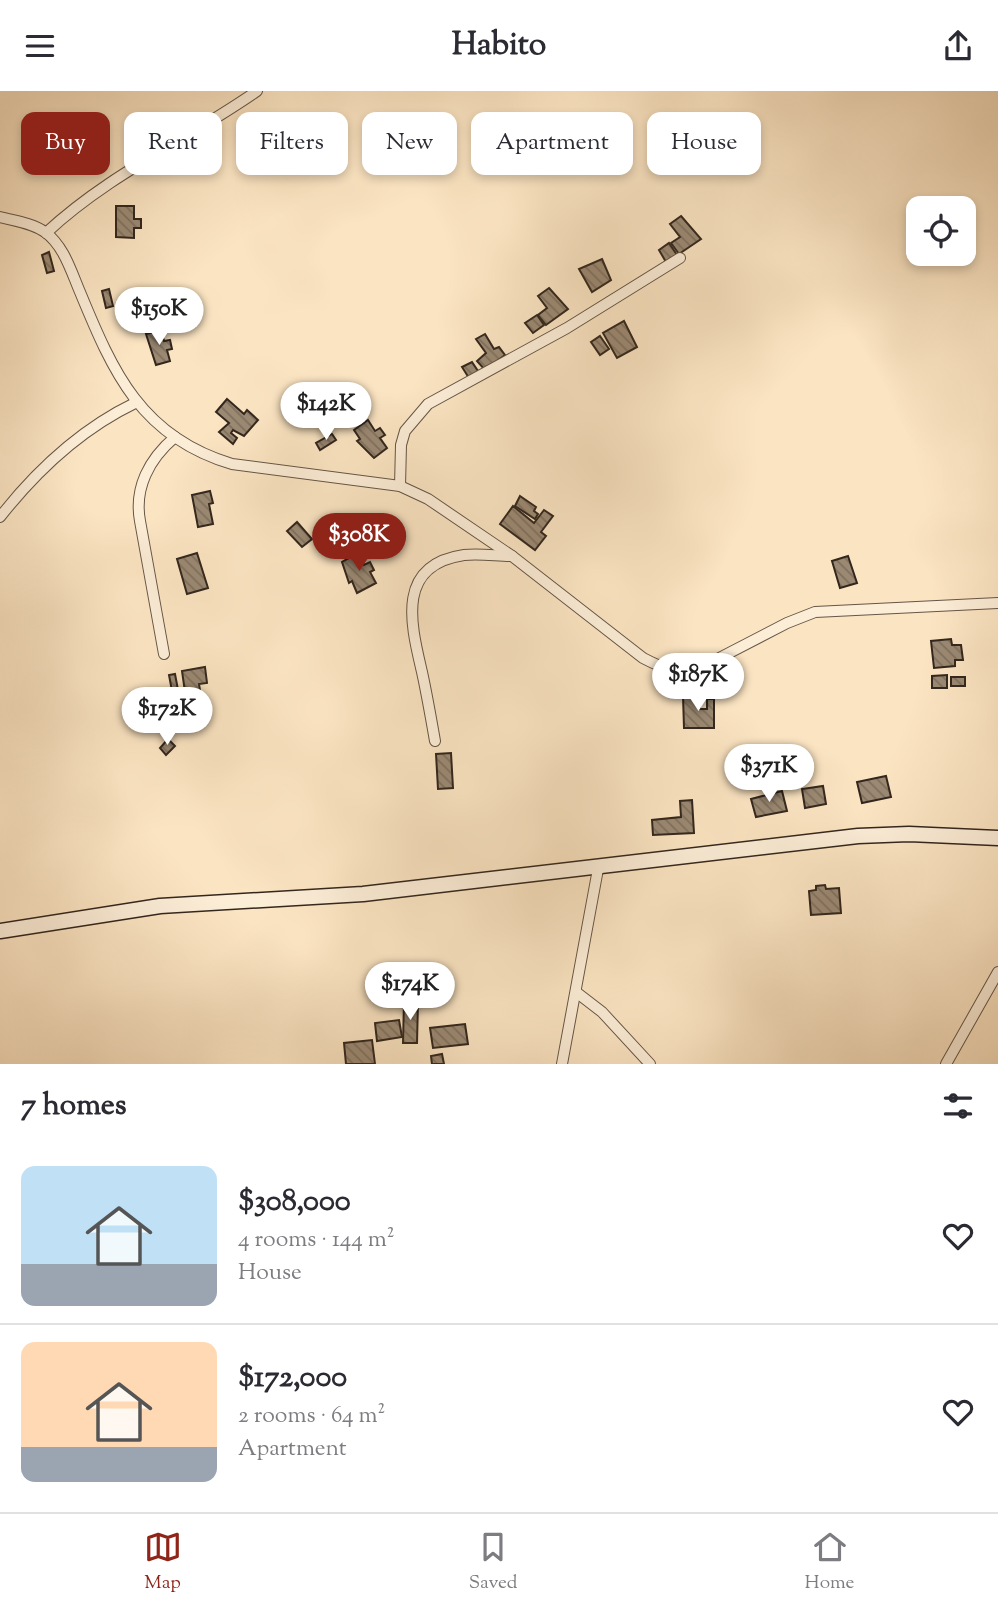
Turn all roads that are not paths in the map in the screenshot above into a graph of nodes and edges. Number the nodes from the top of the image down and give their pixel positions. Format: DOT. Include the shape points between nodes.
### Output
graph roads {
  1 [pos="257,91"];
  2 [pos="0,217"];
  3 [pos="46,233"];
  4 [pos="680,258"];
  5 [pos="135,403"];
  6 [pos="175,437"];
  7 [pos="400,486"];
  8 [pos="0,517"];
  9 [pos="512,556"];
  10 [pos="998,603"];
  11 [pos="163,654"];
  12 [pos="435,741"];
  13 [pos="998,838"];
  14 [pos="598,869"];
  15 [pos="0,931"];
  16 [pos="998,971"];
  17 [pos="576,992"];
  18 [pos="562,1064"];
  19 [pos="650,1064"];
  20 [pos="946,1064"];
  1 -- 3 [label="street" via="109,181"];
  2 -- 3 [label="street"];
  3 -- 5 [label="street" via="66,258 104,349"];
  4 -- 7 [label="street" via="567,328 428,404 405,431"];
  5 -- 6 [label="street"];
  5 -- 8 [label="street" via="85,432 25,485"];
  6 -- 7 [label="street" via="209,457 232,464"];
  6 -- 11 [label="street" via="149,468 138,499"];
  7 -- 9 [label="street" via="428,499"];
  9 -- 10 [label="street" via="643,658 678,672 702,667 816,612"];
  9 -- 12 [label="street" via="464,555 444,561 415,587 412,634"];
  13 -- 14 [label="street" via="858,836"];
  14 -- 15 [label="street" via="363,894 207,901"];
  14 -- 17 [label="street"];
  16 -- 20 [label="street"];
  17 -- 18 [label="street"];
  17 -- 19 [label="street" via="602,1011"];
}
